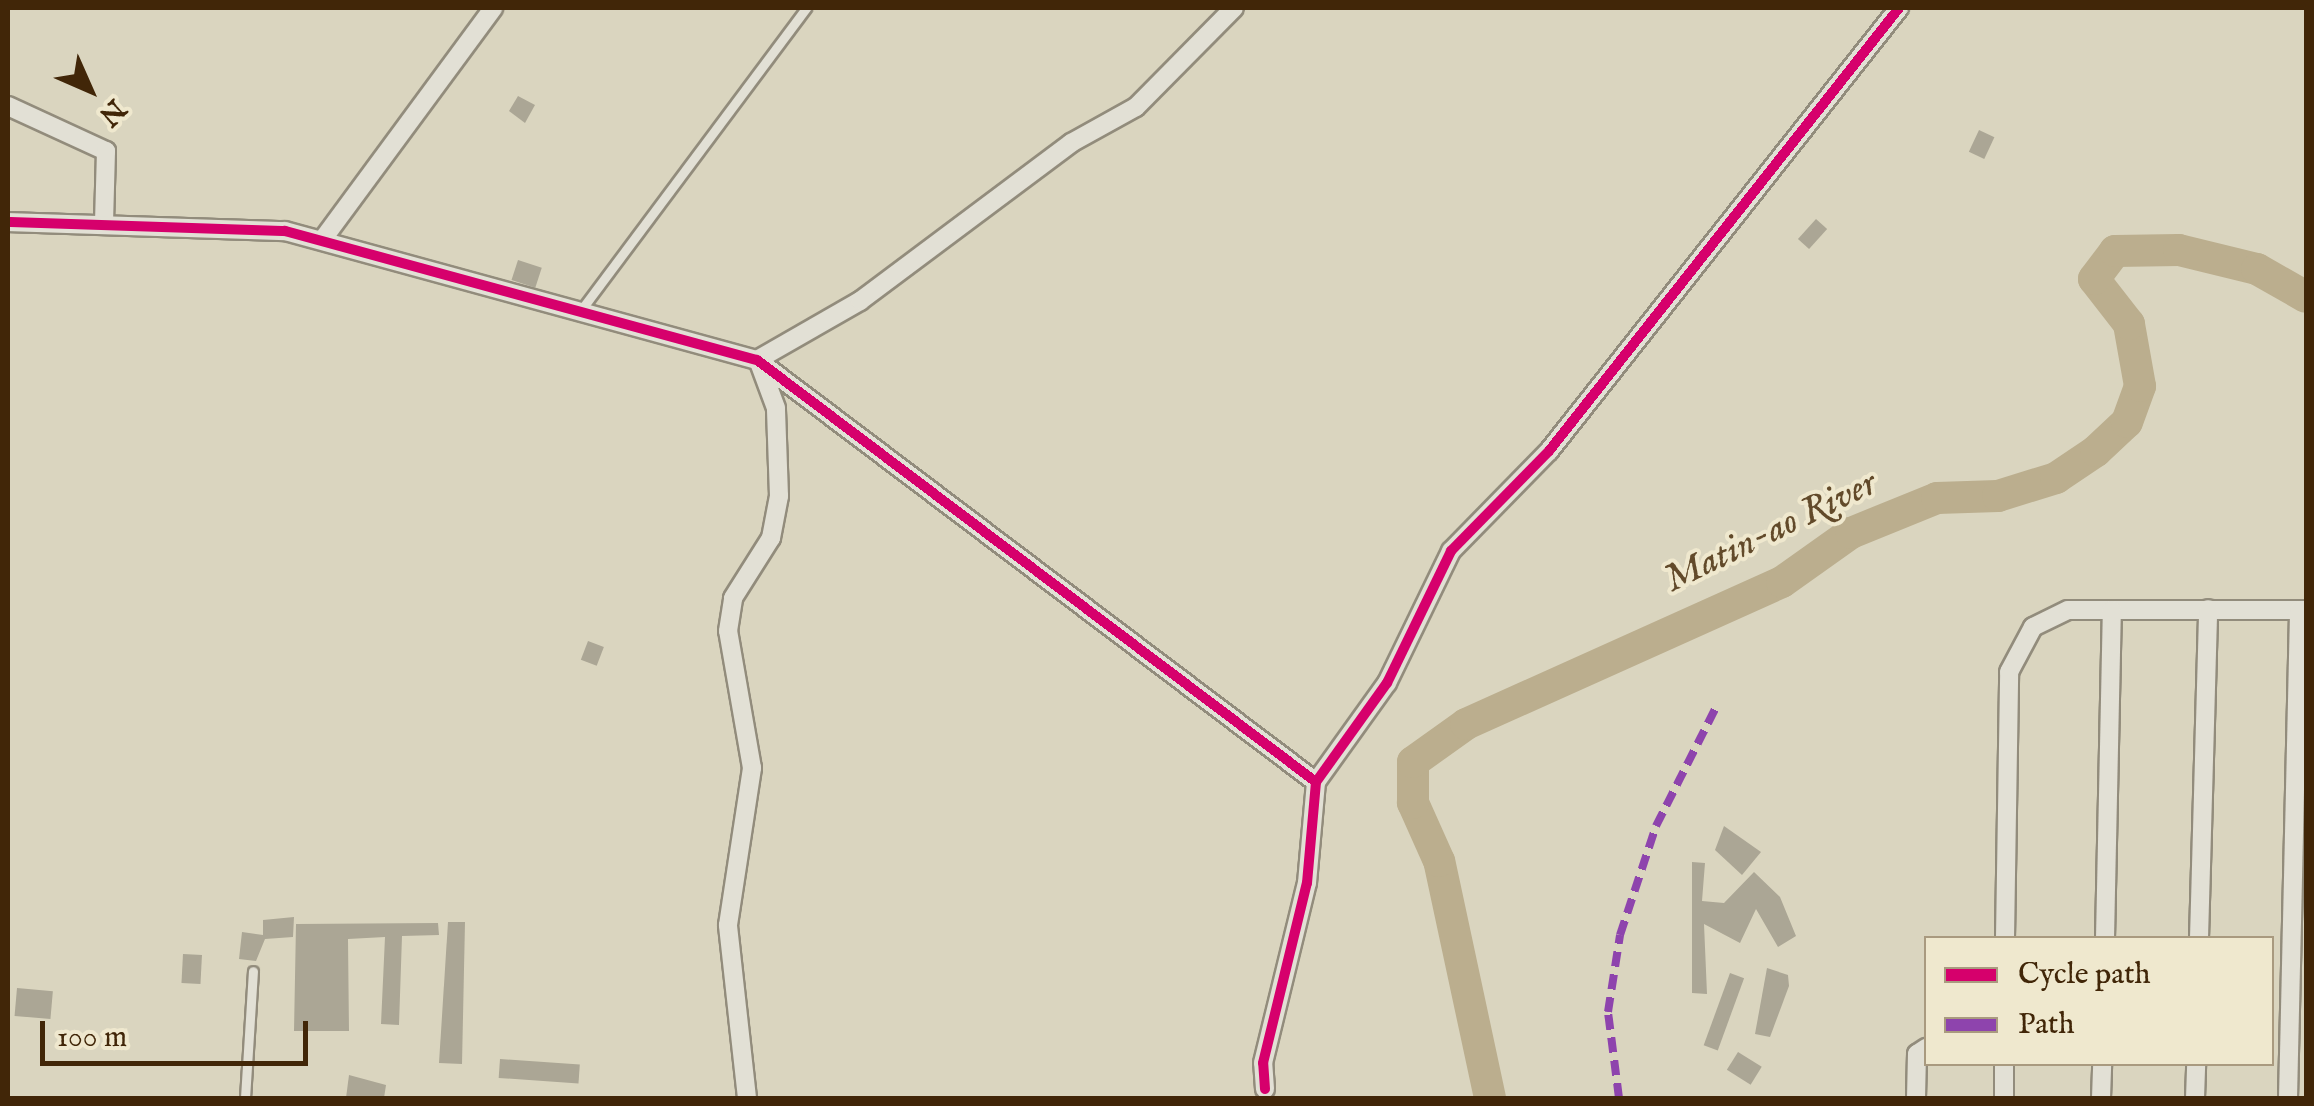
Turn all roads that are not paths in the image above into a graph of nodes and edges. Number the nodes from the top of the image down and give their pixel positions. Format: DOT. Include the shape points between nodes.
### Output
graph roads {
  1 [pos="493,8"];
  2 [pos="806,8"];
  3 [pos="1234,8"];
  4 [pos="1900,8"];
  5 [pos="8,106"];
  6 [pos="8,222"];
  7 [pos="104,223"];
  8 [pos="323,239"];
  9 [pos="579,313"];
  10 [pos="757,360"];
  11 [pos="2112,610"];
  12 [pos="2208,610"];
  13 [pos="2303,610"];
  14 [pos="1316,782"];
  15 [pos="2006,936"];
  16 [pos="2105,936"];
  17 [pos="2200,936"];
  18 [pos="253,970"];
  19 [pos="1924,1049"];
  20 [pos="2004,1066"];
  21 [pos="2102,1066"];
  22 [pos="2196,1066"];
  23 [pos="1265,1089"];
  24 [pos="245,1098"];
  25 [pos="747,1098"];
  26 [pos="1916,1098"];
  27 [pos="2004,1098"];
  28 [pos="2102,1098"];
  29 [pos="2195,1098"];
  30 [pos="2288,1098"];
  1 -- 8 [label="street"];
  2 -- 9 [label="lane"];
  3 -- 10 [label="street" via="1136,107 1072,142 860,302"];
  4 -- 14 [label="street" via="1550,451 1451,550 1387,683"];
  5 -- 7 [label="street" via="106,151"];
  6 -- 7 [label="street"];
  7 -- 8 [label="street"];
  8 -- 9 [label="street"];
  9 -- 10 [label="street"];
  10 -- 14 [label="street"];
  10 -- 25 [label="street" via="773,393 779,496 771,538 733,598 728,632 752,768 728,925"];
  11 -- 12 [label="street"];
  11 -- 15 [label="street" via="2050,615 2016,646"];
  11 -- 16 [label="street"];
  12 -- 13 [label="street"];
  12 -- 17 [label="street"];
  13 -- 30 [label="street"];
  14 -- 23 [label="street" via="1307,883 1263,1062"];
  18 -- 24 [label="lane"];
  19 -- 26 [label="street" via="1917,1054"];
  20 -- 27 [label="street"];
  21 -- 28 [label="street"];
  22 -- 29 [label="street"];
}
